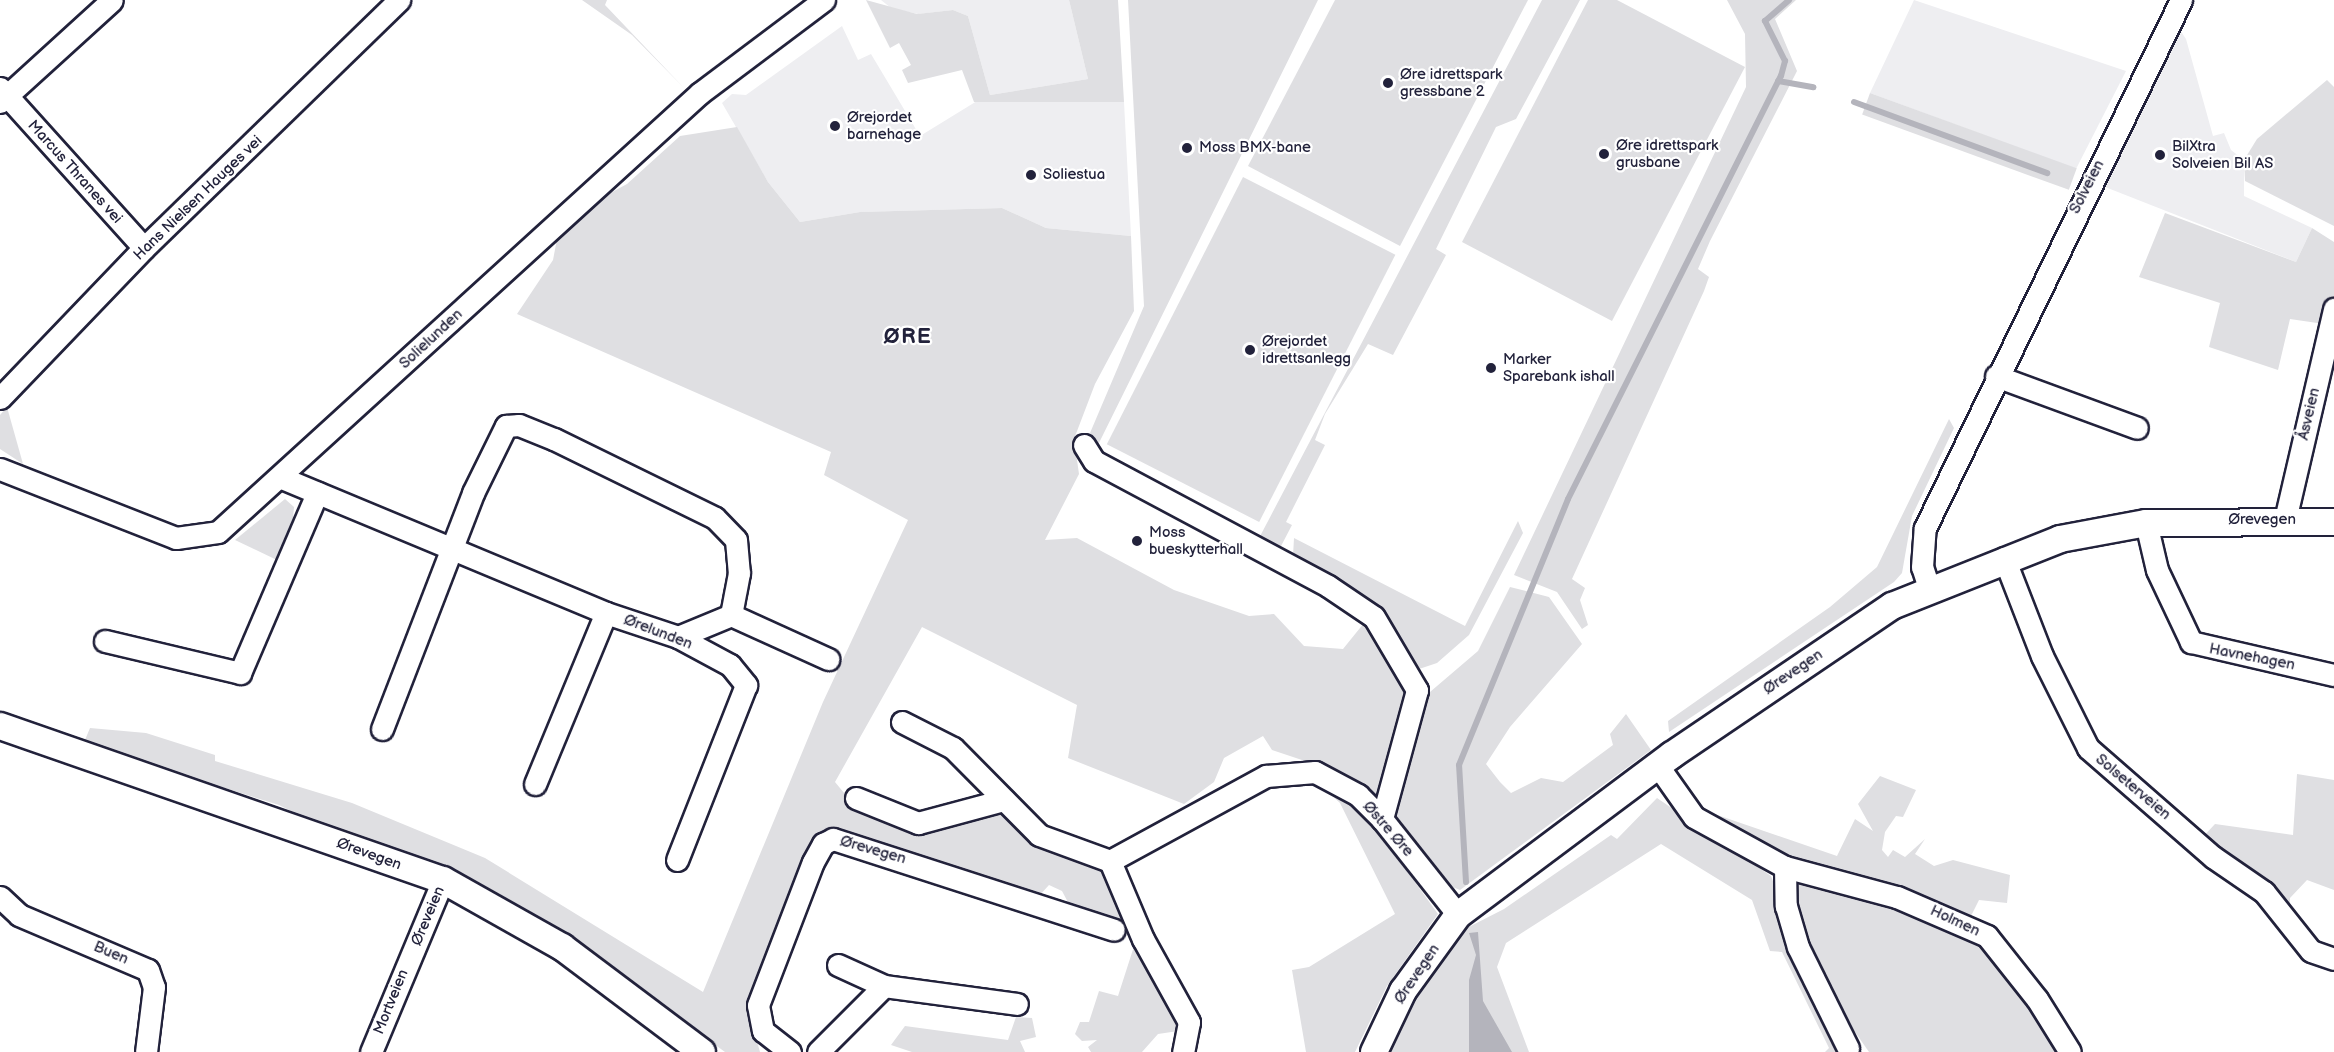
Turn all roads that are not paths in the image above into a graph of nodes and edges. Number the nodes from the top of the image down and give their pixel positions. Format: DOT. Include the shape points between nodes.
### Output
graph roads {
  1 [pos="112,0"];
  2 [pos="399,0"];
  3 [pos="824,0"];
  4 [pos="2181,0"];
  5 [pos="2,95"];
  6 [pos="144,248"];
  7 [pos="2334,309"];
  8 [pos="2329,347"];
  9 [pos="1996,376"];
  10 [pos="0,398"];
  11 [pos="2137,428"];
  12 [pos="1084,445"];
  13 [pos="0,469"];
  14 [pos="282,478"];
  15 [pos="316,493"];
  16 [pos="2285,520"];
  17 [pos="2334,522"];
  18 [pos="2146,523"];
  19 [pos="452,549"];
  20 [pos="2004,558"];
  21 [pos="1929,588"];
  22 [pos="606,613"];
  23 [pos="731,615"];
  24 [pos="678,637"];
  25 [pos="105,641"];
  26 [pos="828,658"];
  27 [pos="2334,675"];
  28 [pos="902,722"];
  29 [pos="0,726"];
  30 [pos="382,729"];
  31 [pos="1658,766"];
  32 [pos="534,784"];
  33 [pos="856,798"];
  34 [pos="1004,800"];
  35 [pos="1382,819"];
  36 [pos="677,860"];
  37 [pos="1110,861"];
  38 [pos="1785,867"];
  39 [pos="443,880"];
  40 [pos="0,897"];
  41 [pos="1458,915"];
  42 [pos="1114,930"];
  43 [pos="412,952"];
  44 [pos="2334,959"];
  45 [pos="838,965"];
  46 [pos="884,986"];
  47 [pos="1017,1004"];
  48 [pos="1848,1048"];
  49 [pos="146,1052"];
  50 [pos="371,1052"];
  51 [pos="702,1052"];
  52 [pos="790,1052"];
  53 [pos="818,1052"];
  54 [pos="1183,1052"];
  55 [pos="1374,1052"];
  56 [pos="2070,1052"];
  1 -- 5 [label="street, Marcus Thranes vei"];
  2 -- 6 [label="street, Hans Nielsen Hauges vei"];
  3 -- 14 [label="street, Solielunden" via="694,99"];
  4 -- 9 [label="street, Solveien"];
  5 -- 6 [label="street, Marcus Thranes vei"];
  6 -- 10 [label="street, Hans Nielsen Hauges vei"];
  7 -- 8 [label="street, Åsveien"];
  8 -- 16 [label="street, Åsveien"];
  9 -- 11 [label="street"];
  9 -- 21 [label="street, Solveien" via="1925,528 1922,567"];
  12 -- 35 [label="street" via="1094,460 1328,586 1374,617 1417,690"];
  13 -- 14 [label="street, Solielunden" via="189,539 218,532"];
  14 -- 15 [label="street, Ørelunden"];
  15 -- 19 [label="street, Ørelunden"];
  15 -- 25 [label="street" via="240,673"];
  16 -- 17 [label="street, Ørevegen"];
  16 -- 18 [label="street, Ørevegen"];
  18 -- 20 [label="street, Ørevegen" via="2060,539"];
  18 -- 27 [label="street, Havnehagen" via="2157,570 2190,642"];
  19 -- 22 [label="street, Ørelunden"];
  19 -- 23 [label="street" via="496,440 506,426 519,425 715,518 736,540 739,573"];
  19 -- 30 [label="street"];
  20 -- 21 [label="street, Ørevegen"];
  20 -- 44 [label="street, Solseterveien" via="2042,656 2088,748 2213,857 2264,892 2311,951"];
  21 -- 31 [label="street, Ørevegen" via="1871,619"];
  22 -- 24 [label="street, Ørelunden"];
  22 -- 32 [label="street"];
  23 -- 24 [label="street"];
  23 -- 26 [label="street"];
  24 -- 36 [label="street, Ørelunden" via="730,665 746,686"];
  28 -- 34 [label="street" via="953,748"];
  29 -- 39 [label="street, Ørevegen"];
  31 -- 38 [label="street, Holmen" via="1694,818"];
  31 -- 41 [label="street, Ørevegen"];
  33 -- 34 [label="street" via="918,823"];
  34 -- 37 [label="street" via="1039,836"];
  35 -- 37 [label="street, Østre Øre" via="1358,795 1315,772 1266,776"];
  35 -- 41 [label="street, Østre Øre"];
  37 -- 54 [label="street" via="1143,939 1189,1022 1191,1035"];
  38 -- 48 [label="street" via="1786,906 1798,947"];
  38 -- 56 [label="street, Holmen" via="1897,897 1987,936 2037,999"];
  39 -- 43 [label="street, Øreveien"];
  39 -- 51 [label="street, Ørevegen" via="562,946"];
  40 -- 49 [label="street, Buen" via="19,915 148,970 154,987"];
  41 -- 55 [label="street, Ørevegen" via="1403,991"];
  42 -- 52 [label="street, Ørevegen" via="833,839 823,844 813,862 758,1005 763,1031"];
  43 -- 50 [label="street, Mortveien"];
  45 -- 46 [label="street"];
  46 -- 47 [label="street"];
  46 -- 53 [label="street"];
}
